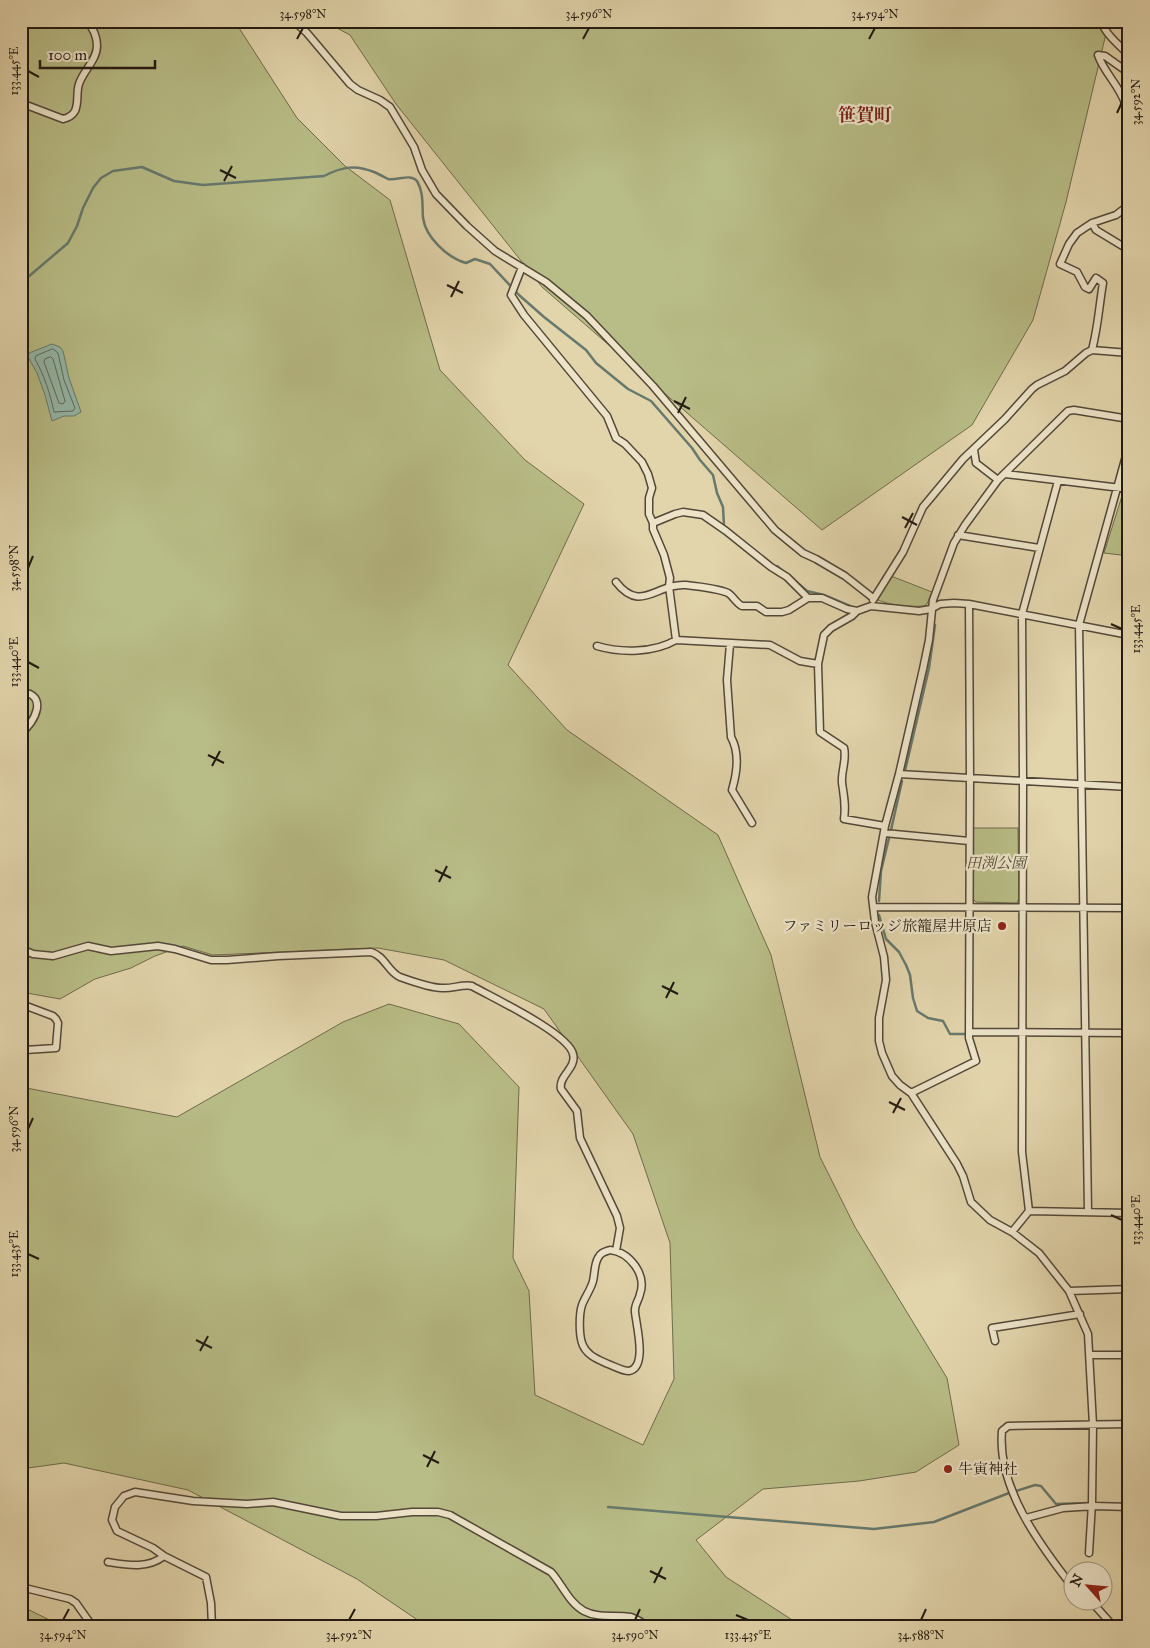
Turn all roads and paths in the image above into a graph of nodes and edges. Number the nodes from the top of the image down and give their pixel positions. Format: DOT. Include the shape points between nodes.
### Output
graph roads {
  1 [pos="87,21"];
  2 [pos="294,21"];
  3 [pos="1101,21"];
  4 [pos="1129,56"];
  5 [pos="1129,73"];
  6 [pos="21,103"];
  7 [pos="1126,106"];
  8 [pos="1129,205"];
  9 [pos="1092,223"];
  10 [pos="1129,250"];
  11 [pos="522,267"];
  12 [pos="1092,350"];
  13 [pos="1129,353"];
  14 [pos="1129,419"];
  15 [pos="1129,444"];
  16 [pos="974,450"];
  17 [pos="1005,474"];
  18 [pos="998,480"];
  19 [pos="1058,481"];
  20 [pos="1117,488"];
  21 [pos="1129,489"];
  22 [pos="653,523"];
  23 [pos="958,535"];
  24 [pos="1039,548"];
  25 [pos="616,582"];
  26 [pos="669,586"];
  27 [pos="808,598"];
  28 [pos="873,598"];
  29 [pos="969,604"];
  30 [pos="871,606"];
  31 [pos="931,609"];
  32 [pos="857,611"];
  33 [pos="1022,614"];
  34 [pos="1079,625"];
  35 [pos="1128,634"];
  36 [pos="676,640"];
  37 [pos="730,644"];
  38 [pos="597,646"];
  39 [pos="818,664"];
  40 [pos="21,692"];
  41 [pos="21,734"];
  42 [pos="1129,759"];
  43 [pos="899,774"];
  44 [pos="970,778"];
  45 [pos="1023,781"];
  46 [pos="1082,784"];
  47 [pos="1129,787"];
  48 [pos="752,823"];
  49 [pos="885,826"];
  50 [pos="884,833"];
  51 [pos="969,841"];
  52 [pos="873,907"];
  53 [pos="1083,907"];
  54 [pos="968,908"];
  55 [pos="1022,908"];
  56 [pos="1129,908"];
  57 [pos="21,949"];
  58 [pos="21,1004"];
  59 [pos="970,1032"];
  60 [pos="1022,1032"];
  61 [pos="1085,1032"];
  62 [pos="1129,1033"];
  63 [pos="21,1034"];
  64 [pos="23,1053"];
  65 [pos="911,1093"];
  66 [pos="1029,1211"];
  67 [pos="1088,1212"];
  68 [pos="1129,1213"];
  69 [pos="1012,1232"];
  70 [pos="616,1251"];
  71 [pos="1129,1289"];
  72 [pos="1069,1291"];
  73 [pos="1080,1314"];
  74 [pos="995,1341"];
  75 [pos="1129,1355"];
  76 [pos="1090,1356"];
  77 [pos="1129,1424"];
  78 [pos="1092,1425"];
  79 [pos="1091,1506"];
  80 [pos="1129,1508"];
  81 [pos="1026,1518"];
  82 [pos="1089,1553"];
  83 [pos="164,1556"];
  84 [pos="108,1562"];
  85 [pos="1062,1573"];
  86 [pos="21,1588"];
  87 [pos="1099,1610"];
  88 [pos="92,1627"];
  89 [pos="212,1627"];
  90 [pos="648,1627"];
  91 [pos="1114,1627"];
  1 -- 6 [label="street" via="96,36 97,46 81,78 74,112 69,118 62,119"];
  2 -- 11 [label="street" via="350,84 390,107 436,194 481,239"];
  3 -- 4 [label="street" via="1111,38"];
  5 -- 7 [label="street" via="1105,56 1098,55"];
  8 -- 9 [label="street" via="1116,215"];
  9 -- 10 [label="street" via="1096,230"];
  9 -- 12 [label="street" via="1077,233 1060,264 1077,272 1089,289 1096,278 1103,283"];
  11 -- 22 [label="street" via="511,295 607,416 616,438 642,462 652,488 649,514"];
  11 -- 28 [label="street" via="587,316 652,386 775,530 803,553 845,576"];
  12 -- 13 [label="street"];
  12 -- 16 [label="street" via="1065,371 1032,389"];
  14 -- 17 [label="street" via="1068,411"];
  15 -- 20 [label="street"];
  16 -- 18 [label="street" via="976,463"];
  16 -- 28 [label="street" via="923,507 903,552"];
  17 -- 18 [label="street"];
  17 -- 19 [label="street"];
  18 -- 23 [label="street"];
  19 -- 20 [label="street"];
  19 -- 24 [label="street"];
  20 -- 21 [label="street"];
  20 -- 34 [label="street"];
  22 -- 26 [label="street" via="670,578"];
  22 -- 27 [label="street" via="683,512 703,515 787,577"];
  23 -- 24 [label="street"];
  23 -- 31 [label="street"];
  24 -- 33 [label="street"];
  25 -- 26 [label="street" via="622,590 638,598"];
  26 -- 27 [label="street" via="687,585 728,593 742,606 756,606 766,612 789,610"];
  26 -- 36 [label="street"];
  27 -- 32 [label="street" via="822,598"];
  28 -- 30 [label="street"];
  29 -- 31 [label="street" via="940,604"];
  29 -- 33 [label="street"];
  29 -- 44 [label="street"];
  30 -- 31 [label="street" via="919,611"];
  30 -- 32 [label="street"];
  31 -- 43 [label="street" via="924,669"];
  32 -- 39 [label="street" via="824,636"];
  33 -- 34 [label="street"];
  33 -- 45 [label="street"];
  34 -- 35 [label="street"];
  34 -- 46 [label="street"];
  35 -- 42 [label="street"];
  36 -- 37 [label="street"];
  36 -- 38 [label="street" via="637,651 620,652"];
  37 -- 39 [label="street" via="770,645 800,661"];
  37 -- 48 [label="street" via="727,680 737,767 732,790"];
  39 -- 49 [label="street" via="820,732 841,744 845,752 842,782 846,802 844,819"];
  40 -- 41 [label="street" via="31,695 38,707 33,722"];
  43 -- 44 [label="street"];
  43 -- 49 [label="street"];
  44 -- 45 [label="street"];
  44 -- 51 [label="street"];
  45 -- 46 [label="street"];
  45 -- 55 [label="street"];
  46 -- 47 [label="street"];
  46 -- 53 [label="street"];
  49 -- 50 [label="street"];
  50 -- 51 [label="street"];
  50 -- 52 [label="street" via="873,888"];
  51 -- 54 [label="street"];
  52 -- 54 [label="street"];
  52 -- 65 [label="street" via="886,980 879,1018 879,1041 892,1076"];
  53 -- 55 [label="street"];
  53 -- 56 [label="street"];
  53 -- 61 [label="street"];
  54 -- 55 [label="street"];
  54 -- 59 [label="street"];
  55 -- 60 [label="street"];
  57 -- 70 [label="street" via="32,954 53,956 88,946 112,951 158,946 210,960 371,952 400,977 439,988 472,986 550,1029 571,1049 574,1058 561,1081 561,1089 577,1111 580,1138 617,1216 620,1228"];
  58 -- 64 [label="street" via="53,1016 58,1023 56,1048"];
  59 -- 60 [label="street"];
  59 -- 65 [label="street" via="976,1060"];
  60 -- 61 [label="street"];
  60 -- 66 [label="street" via="1022,1152"];
  61 -- 62 [label="street"];
  61 -- 67 [label="street"];
  63 -- 64 [label="street" via="24,1036"];
  65 -- 69 [label="street" via="957,1164 971,1202 990,1220"];
  66 -- 67 [label="street"];
  66 -- 69 [label="street"];
  67 -- 68 [label="street"];
  69 -- 72 [label="street" via="1039,1253"];
  70 -- 70 [label="street" via="603,1252 598,1257 592,1285 581,1310 581,1337 585,1349 592,1356 627,1371 636,1368 638,1363 639,1333 634,1309 641,1280 635,1264"];
  71 -- 72 [label="street"];
  72 -- 73 [label="street"];
  73 -- 74 [label="street" via="992,1328"];
  73 -- 76 [label="street" via="1088,1334"];
  75 -- 76 [label="street"];
  76 -- 78 [label="street"];
  77 -- 78 [label="street"];
  78 -- 79 [label="street"];
  78 -- 81 [label="street" via="1008,1426 1002,1431 1002,1455"];
  79 -- 80 [label="street"];
  79 -- 81 [label="street" via="1063,1508"];
  79 -- 82 [label="street"];
  81 -- 85 [label="street"];
  83 -- 84 [label="street" via="147,1565"];
  83 -- 89 [label="street" via="206,1577"];
  83 -- 90 [label="street" via="117,1531 112,1520 115,1507 124,1496 135,1492 202,1501 273,1502 341,1516 438,1512 450,1515 551,1572 572,1601 584,1611 630,1617"];
  86 -- 88 [label="street" via="70,1599"];
  87 -- 91 [label="street"];
}
